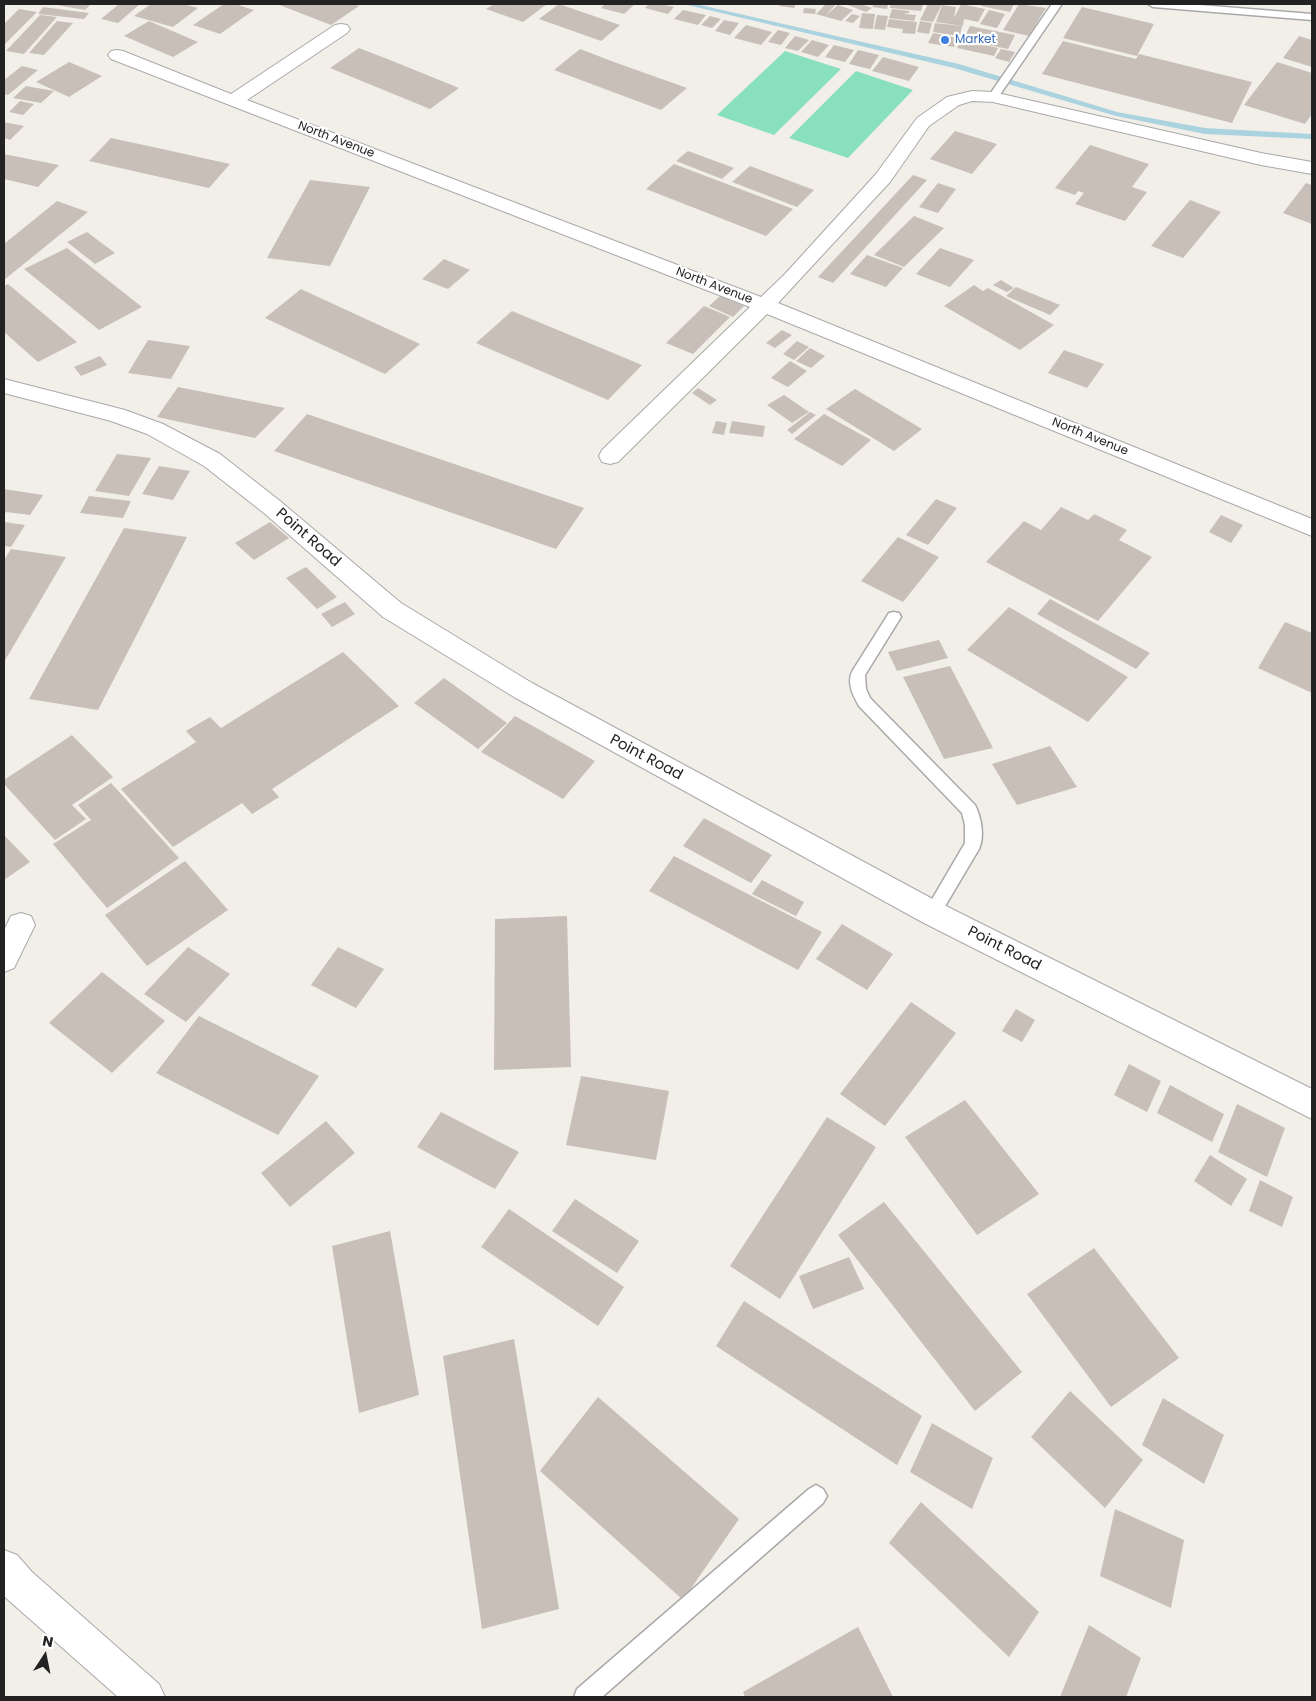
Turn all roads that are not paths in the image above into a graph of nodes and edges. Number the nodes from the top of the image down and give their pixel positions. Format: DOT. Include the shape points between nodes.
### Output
graph roads {
  1 [pos="1057,4"];
  2 [pos="1153,4"];
  3 [pos="1312,18"];
  4 [pos="341,29"];
  5 [pos="117,56"];
  6 [pos="996,92"];
  7 [pos="233,101"];
  8 [pos="1312,168"];
  9 [pos="766,306"];
  10 [pos="4,386"];
  11 [pos="610,456"];
  12 [pos="1312,528"];
  13 [pos="894,617"];
  14 [pos="932,913"];
  15 [pos="21,925"];
  16 [pos="4,959"];
  17 [pos="1312,1105"];
  18 [pos="816,1496"];
  19 [pos="9,1585"];
  20 [pos="146,1697"];
  21 [pos="585,1697"];
  1 -- 6 [label="lane"];
  2 -- 3 [label="lane"];
  4 -- 7 [label="street"];
  5 -- 7 [label="street, North Avenue"];
  6 -- 8 [label="street" via="1261,159"];
  6 -- 9 [label="street" via="954,101 923,122 883,178"];
  7 -- 9 [label="street, North Avenue"];
  9 -- 11 [label="street"];
  9 -- 12 [label="street, North Avenue"];
  10 -- 14 [label="street, Point Road" via="117,414 156,429 212,460 392,610 522,690"];
  13 -- 14 [label="lane" via="858,674 858,690 864,702 969,810 973,825 974,844"];
  14 -- 17 [label="street, Point Road"];
  15 -- 16 [label="street"];
  18 -- 21 [label="lane"];
  19 -- 20 [label="street"];
}
